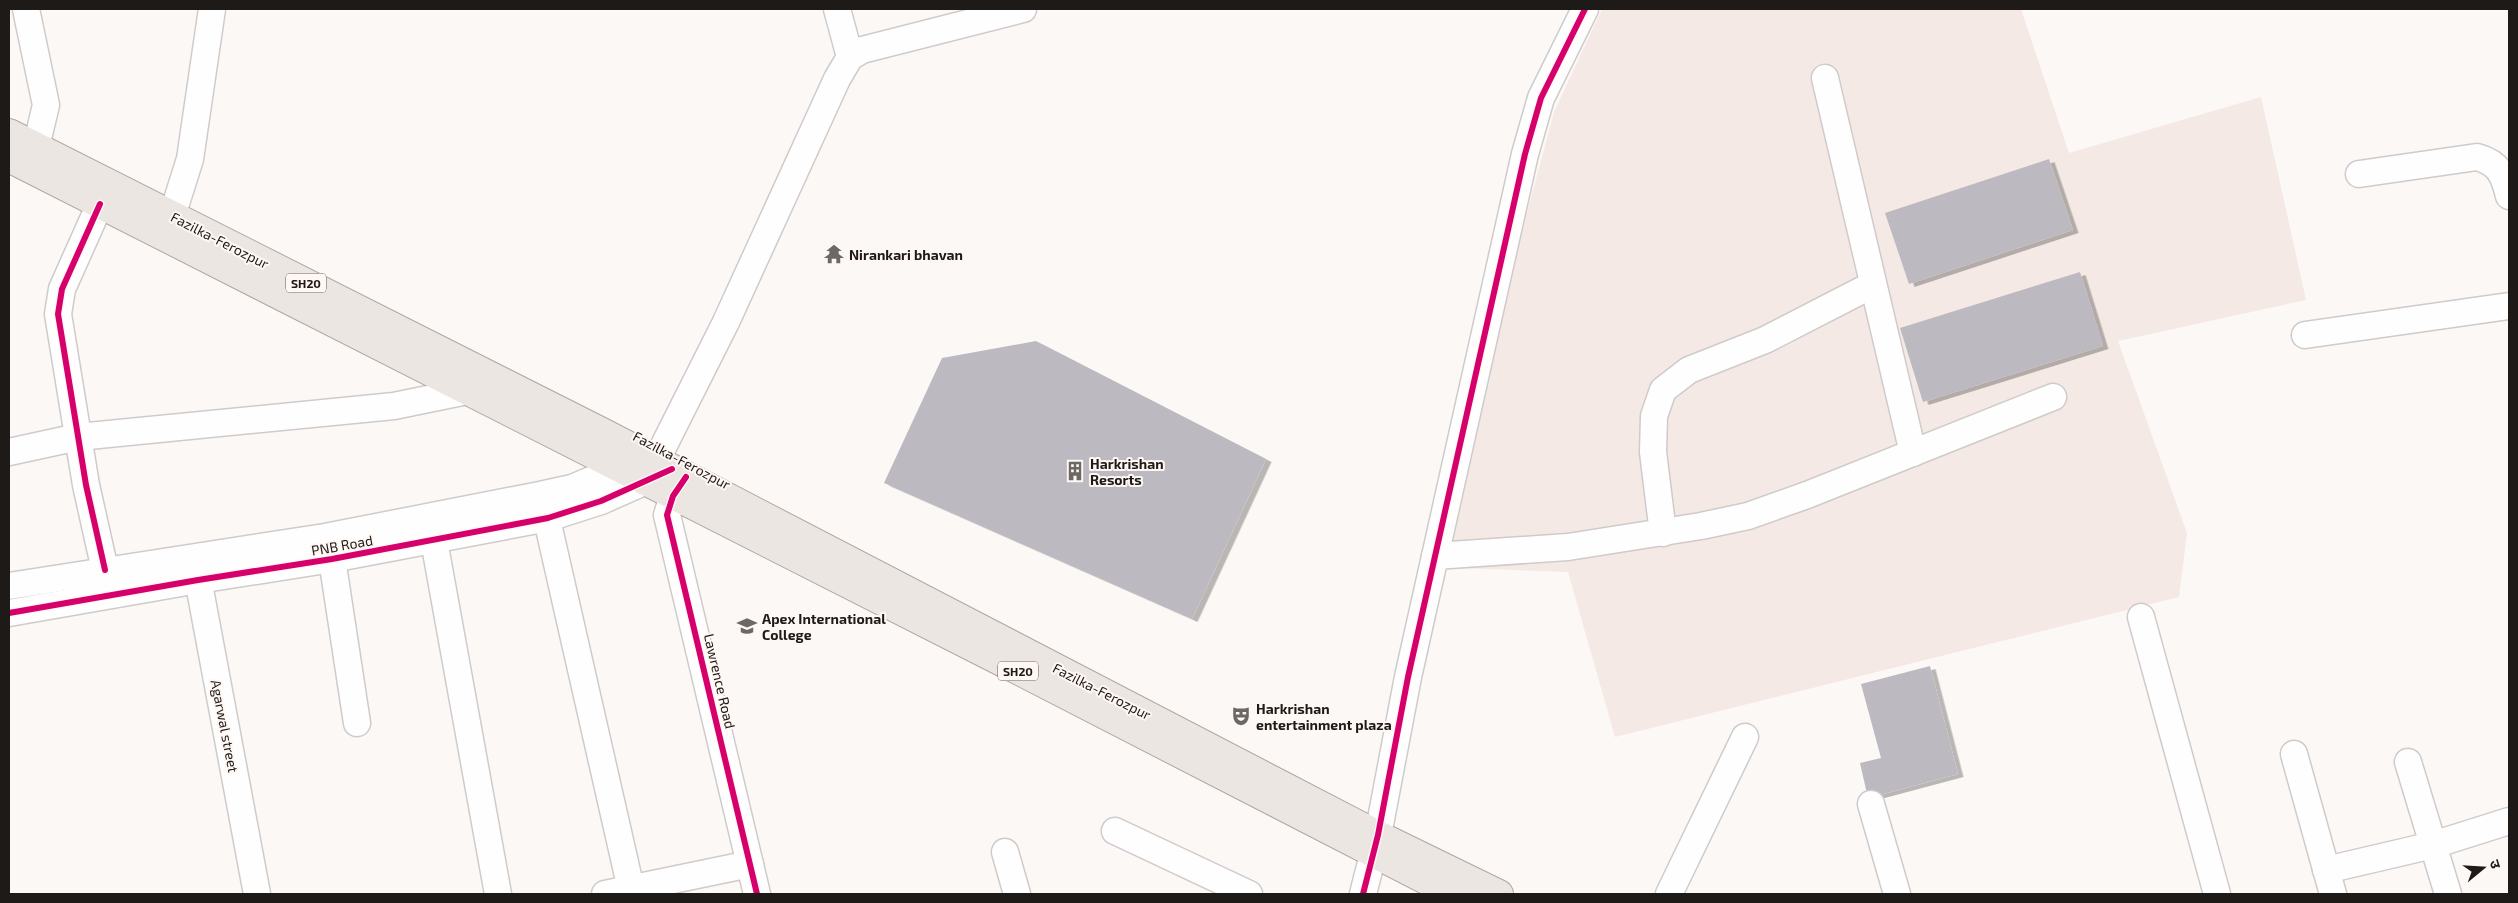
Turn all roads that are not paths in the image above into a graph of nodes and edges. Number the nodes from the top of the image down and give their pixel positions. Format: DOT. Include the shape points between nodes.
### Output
graph roads {
  1 [pos="26,9"];
  2 [pos="212,9"];
  3 [pos="837,9"];
  4 [pos="1023,9"];
  5 [pos="1585,9"];
  6 [pos="850,57"];
  7 [pos="1825,78"];
  8 [pos="9,133"];
  9 [pos="36,147"];
  10 [pos="9,158"];
  11 [pos="2359,174"];
  12 [pos="2509,196"];
  13 [pos="100,204"];
  14 [pos="172,216"];
  15 [pos="1872,285"];
  16 [pos="2509,306"];
  17 [pos="2305,335"];
  18 [pos="467,391"];
  19 [pos="2054,397"];
  20 [pos="78,437"];
  21 [pos="9,452"];
  22 [pos="1913,453"];
  23 [pos="620,468"];
  24 [pos="663,473"];
  25 [pos="544,506"];
  26 [pos="432,529"];
  27 [pos="1663,532"];
  28 [pos="328,548"];
  29 [pos="1434,556"];
  30 [pos="196,568"];
  31 [pos="105,570"];
  32 [pos="9,586"];
  33 [pos="9,613"];
  34 [pos="2141,617"];
  35 [pos="356,723"];
  36 [pos="1745,737"];
  37 [pos="2294,754"];
  38 [pos="2408,762"];
  39 [pos="1872,804"];
  40 [pos="2509,822"];
  41 [pos="1115,830"];
  42 [pos="1375,844"];
  43 [pos="2433,845"];
  44 [pos="1005,852"];
  45 [pos="750,864"];
  46 [pos="2329,882"];
  47 [pos="631,889"];
  48 [pos="257,894"];
  49 [pos="498,894"];
  50 [pos="605,894"];
  51 [pos="756,894"];
  52 [pos="1017,894"];
  53 [pos="1249,894"];
  54 [pos="1363,894"];
  55 [pos="1452,894"];
  56 [pos="1499,894"];
  57 [pos="1669,894"];
  58 [pos="1897,894"];
  59 [pos="2217,894"];
  60 [pos="2448,894"];
  1 -- 9 [label="street" via="46,105"];
  2 -- 14 [label="street" via="190,159"];
  3 -- 6 [label="street"];
  4 -- 6 [label="street" via="875,46"];
  5 -- 29 [label="street" via="1541,98 1523,164"];
  6 -- 24 [label="street, Lawrence Road" via="726,322"];
  7 -- 15 [label="street"];
  8 -- 9 [label="main road, Fazilka-Ferozpur / SH20"];
  9 -- 14 [label="main road, Fazilka-Ferozpur / SH20"];
  10 -- 13 [label="main road, Fazilka-Ferozpur / SH20"];
  11 -- 12 [label="street" via="2477,157 2492,161 2505,180"];
  13 -- 18 [label="main road, Fazilka-Ferozpur / SH20"];
  13 -- 20 [label="street" via="58,302"];
  14 -- 24 [label="main road, Fazilka-Ferozpur / SH20"];
  15 -- 22 [label="street"];
  15 -- 27 [label="street" via="1765,340 1689,370 1663,390 1654,416 1653,452"];
  16 -- 17 [label="street"];
  18 -- 20 [label="street" via="420,402 349,412"];
  18 -- 23 [label="main road, Fazilka-Ferozpur / SH20"];
  19 -- 22 [label="street"];
  20 -- 21 [label="street"];
  20 -- 31 [label="street"];
  22 -- 27 [label="street" via="1748,516"];
  23 -- 24 [label="main road, Fazilka-Ferozpur / SH20"];
  23 -- 25 [label="street, PNB Road" via="572,488"];
  24 -- 25 [label="street, PNB Road" via="601,501"];
  24 -- 42 [label="main road, Fazilka-Ferozpur / SH20" via="996,659"];
  24 -- 45 [label="street, Lawrence Road" via="667,515"];
  25 -- 26 [label="street, PNB Road"];
  25 -- 47 [label="street"];
  26 -- 28 [label="street, PNB Road"];
  26 -- 49 [label="street"];
  27 -- 29 [label="street" via="1568,547"];
  28 -- 30 [label="street, PNB Road"];
  28 -- 35 [label="street"];
  29 -- 42 [label="street"];
  30 -- 31 [label="street, PNB Road"];
  30 -- 33 [label="street, PNB Road"];
  30 -- 48 [label="street, Agarwal street"];
  31 -- 32 [label="street, PNB Road"];
  34 -- 59 [label="street"];
  36 -- 57 [label="street"];
  37 -- 46 [label="street"];
  38 -- 43 [label="street"];
  39 -- 58 [label="street"];
  40 -- 43 [label="street"];
  41 -- 53 [label="street"];
  42 -- 54 [label="street"];
  42 -- 55 [label="main road, Fazilka-Ferozpur / SH20"];
  42 -- 56 [label="main road, Fazilka-Ferozpur / SH20"];
  43 -- 46 [label="street"];
  43 -- 60 [label="street"];
  44 -- 52 [label="street"];
  45 -- 47 [label="street"];
  45 -- 51 [label="street, Lawrence Road"];
  47 -- 50 [label="street"];
}
